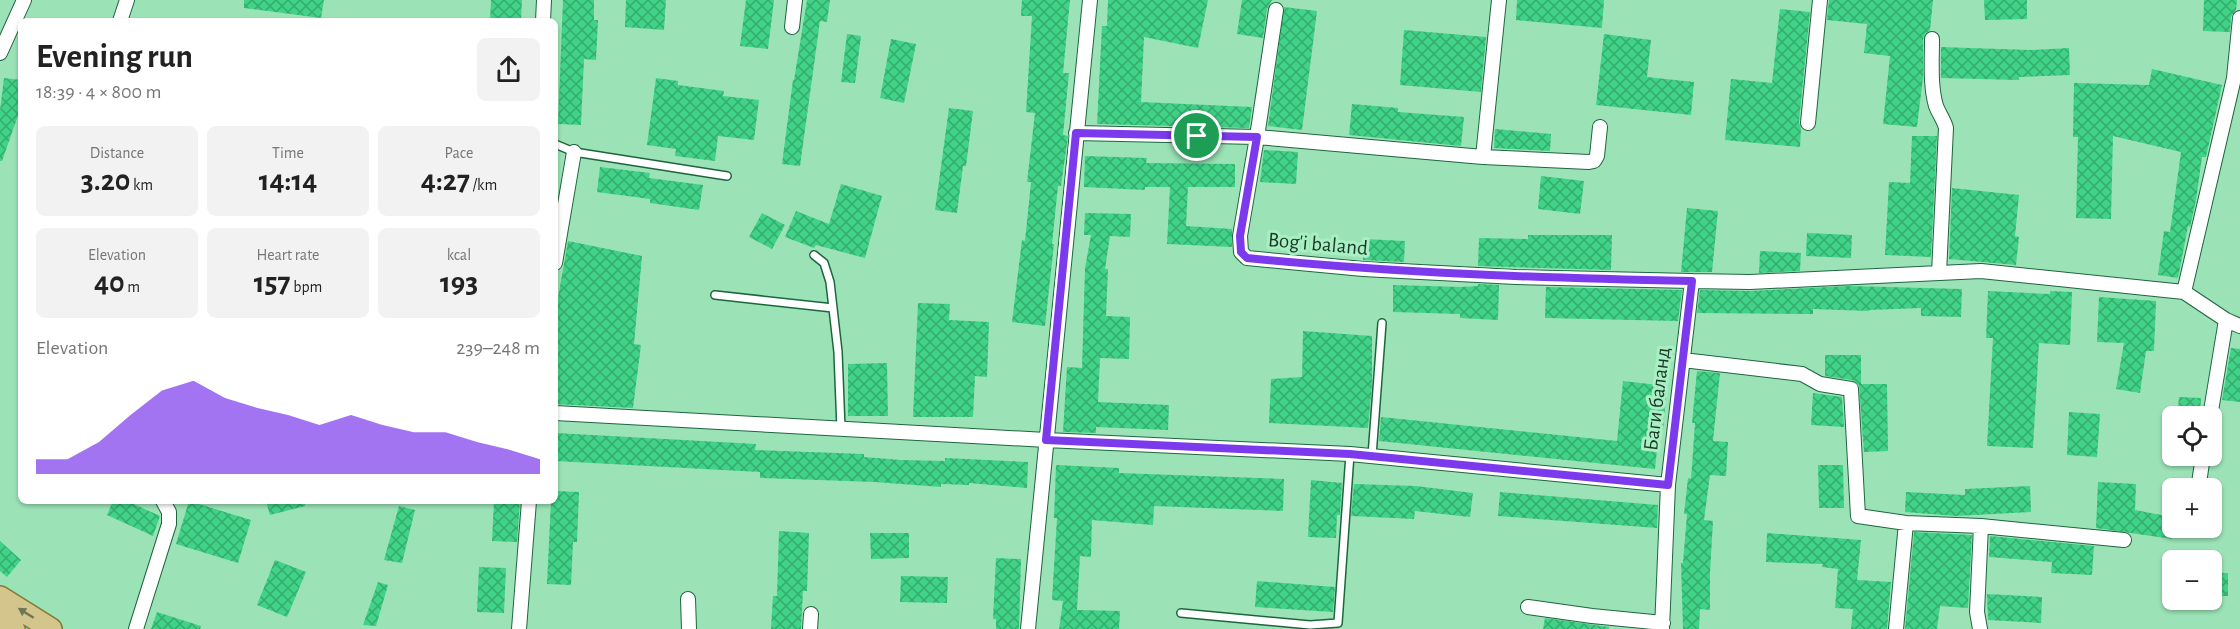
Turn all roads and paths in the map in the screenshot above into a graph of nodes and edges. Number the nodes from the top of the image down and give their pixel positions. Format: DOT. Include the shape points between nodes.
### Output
graph roads {
  1 [pos="24,0"];
  2 [pos="127,0"];
  3 [pos="544,0"];
  4 [pos="795,0"];
  5 [pos="1090,0"];
  6 [pos="1498,0"];
  7 [pos="1820,0"];
  8 [pos="1276,10"];
  9 [pos="19,18"];
  10 [pos="121,18"];
  11 [pos="543,18"];
  12 [pos="2240,18"];
  13 [pos="792,27"];
  14 [pos="16,30"];
  15 [pos="1932,39"];
  16 [pos="0,52"];
  17 [pos="1808,123"];
  18 [pos="1600,127"];
  19 [pos="1076,133"];
  20 [pos="1257,137"];
  21 [pos="558,145"];
  22 [pos="574,152"];
  23 [pos="1483,157"];
  24 [pos="727,176"];
  25 [pos="558,245"];
  26 [pos="814,255"];
  27 [pos="1939,273"];
  28 [pos="1692,281"];
  29 [pos="2184,292"];
  30 [pos="715,294"];
  31 [pos="833,308"];
  32 [pos="2226,320"];
  33 [pos="1382,323"];
  34 [pos="2240,326"];
  35 [pos="1683,360"];
  36 [pos="2212,406"];
  37 [pos="558,413"];
  38 [pos="841,429"];
  39 [pos="1046,440"];
  40 [pos="1350,454"];
  41 [pos="1372,456"];
  42 [pos="1668,485"];
  43 [pos="165,504"];
  44 [pos="529,504"];
  45 [pos="1906,522"];
  46 [pos="1981,526"];
  47 [pos="2124,540"];
  48 [pos="0,597"];
  49 [pos="688,599"];
  50 [pos="1528,607"];
  51 [pos="811,614"];
  52 [pos="1181,614"];
  53 [pos="0,619"];
  54 [pos="1663,626"];
  55 [pos="14,629"];
  56 [pos="51,629"];
  57 [pos="136,629"];
  58 [pos="519,629"];
  59 [pos="689,629"];
  60 [pos="810,629"];
  61 [pos="1028,629"];
  62 [pos="1896,629"];
  63 [pos="1980,629"];
  1 -- 9 [label="street"];
  2 -- 10 [label="street"];
  3 -- 11 [label="street"];
  4 -- 13 [label="street"];
  5 -- 19 [label="street"];
  6 -- 23 [label="street"];
  7 -- 17 [label="street"];
  8 -- 20 [label="street"];
  12 -- 29 [label="street" via="2234,78"];
  14 -- 16 [label="street"];
  15 -- 27 [label="street" via="1932,82 1937,110 1946,128"];
  18 -- 23 [label="street" via="1594,161"];
  19 -- 20 [label="street"];
  19 -- 39 [label="street"];
  20 -- 23 [label="street"];
  20 -- 28 [label="street, Bog'i baland" via="1240,236 1241,252 1247,258 1397,271"];
  21 -- 22 [label="lane"];
  22 -- 24 [label="lane"];
  22 -- 25 [label="street"];
  26 -- 31 [label="lane" via="824,263"];
  27 -- 28 [label="street"];
  27 -- 29 [label="street" via="1981,271"];
  28 -- 35 [label="street, Баги баланд"];
  29 -- 32 [label="street"];
  30 -- 31 [label="lane"];
  31 -- 38 [label="lane"];
  32 -- 34 [label="street"];
  32 -- 36 [label="street"];
  33 -- 41 [label="lane"];
  35 -- 42 [label="street, Баги баланд"];
  35 -- 45 [label="street" via="1802,374 1820,384 1851,389 1858,516"];
  37 -- 38 [label="street"];
  38 -- 39 [label="street"];
  39 -- 40 [label="street"];
  39 -- 61 [label="street"];
  40 -- 41 [label="street"];
  40 -- 52 [label="lane" via="1338,623 1310,625"];
  41 -- 42 [label="street"];
  42 -- 54 [label="street, Баги баланд"];
  43 -- 57 [label="street" via="169,524"];
  44 -- 58 [label="street"];
  45 -- 46 [label="street"];
  45 -- 62 [label="street"];
  46 -- 47 [label="street"];
  46 -- 63 [label="street" via="1977,612"];
  56 -- 48 [label="main road, one-way"];
  49 -- 59 [label="street"];
  50 -- 54 [label="street"];
  51 -- 60 [label="street"];
  53 -- 55 [label="main road"];
}
